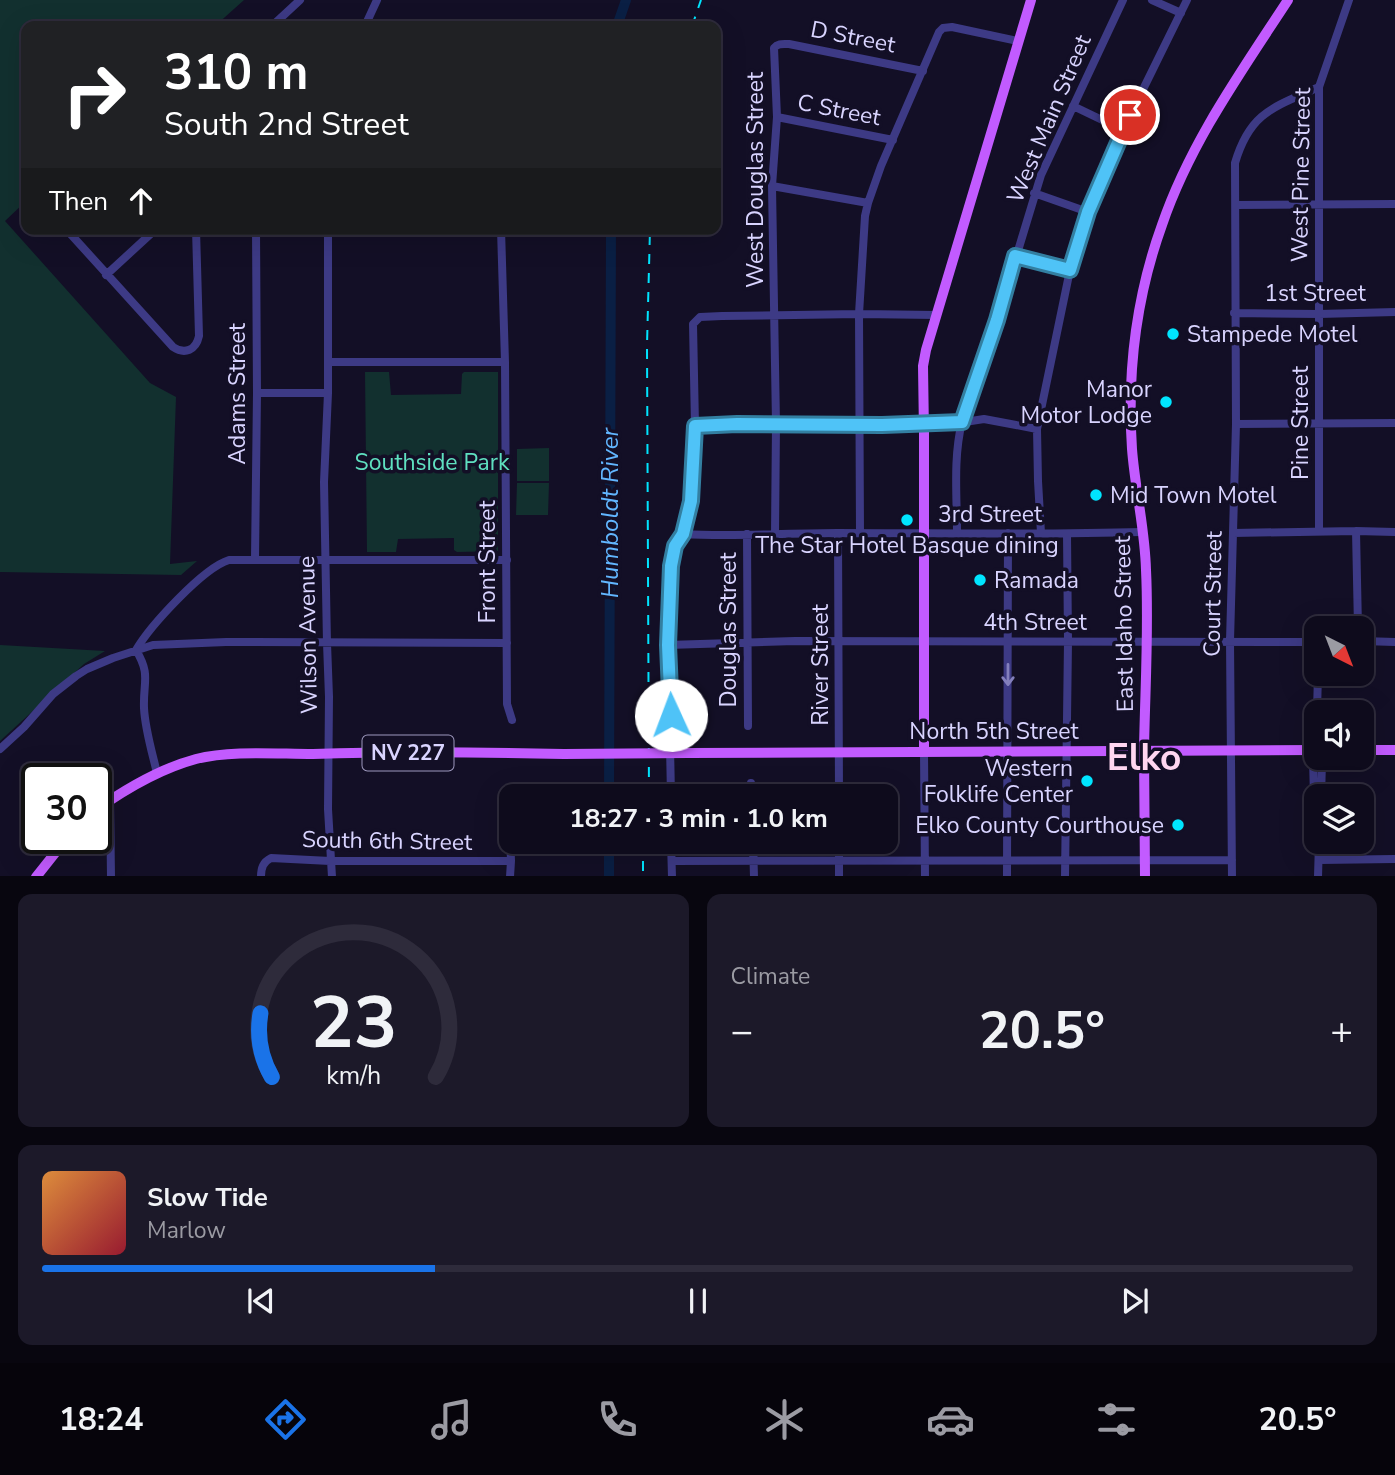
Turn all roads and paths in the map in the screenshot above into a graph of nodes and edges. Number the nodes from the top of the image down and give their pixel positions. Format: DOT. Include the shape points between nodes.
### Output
graph roads {
  1 [pos="300,0"];
  2 [pos="377,0"];
  3 [pos="1031,0"];
  4 [pos="1123,0"];
  5 [pos="1152,0"];
  6 [pos="1187,0"];
  7 [pos="1288,0"];
  8 [pos="1349,0"];
  9 [pos="1181,13"];
  10 [pos="277,21"];
  11 [pos="367,21"];
  12 [pos="1018,41"];
  13 [pos="776,45"];
  14 [pos="923,71"];
  15 [pos="1319,87"];
  16 [pos="1073,106"];
  17 [pos="777,117"];
  18 [pos="1123,130"];
  19 [pos="893,140"];
  20 [pos="772,186"];
  21 [pos="1034,193"];
  22 [pos="868,203"];
  23 [pos="1395,204"];
  24 [pos="1236,205"];
  25 [pos="1319,205"];
  26 [pos="1088,212"];
  27 [pos="71,235"];
  28 [pos="149,235"];
  29 [pos="196,235"];
  30 [pos="256,235"];
  31 [pos="328,235"];
  32 [pos="501,235"];
  33 [pos="1015,256"];
  34 [pos="1070,270"];
  35 [pos="106,275"];
  36 [pos="1395,312"];
  37 [pos="1234,313"];
  38 [pos="859,314"];
  39 [pos="1319,314"];
  40 [pos="936,315"];
  41 [pos="774,316"];
  42 [pos="328,362"];
  43 [pos="505,362"];
  44 [pos="257,393"];
  45 [pos="328,393"];
  46 [pos="962,422"];
  47 [pos="1319,423"];
  48 [pos="1395,423"];
  49 [pos="776,424"];
  50 [pos="1236,424"];
  51 [pos="924,425"];
  52 [pos="695,426"];
  53 [pos="860,426"];
  54 [pos="1037,429"];
  55 [pos="1319,531"];
  56 [pos="1356,531"];
  57 [pos="1142,532"];
  58 [pos="1395,532"];
  59 [pos="838,533"];
  60 [pos="860,533"];
  61 [pos="924,533"];
  62 [pos="957,533"];
  63 [pos="1008,533"];
  64 [pos="1041,533"];
  65 [pos="1233,533"];
  66 [pos="683,534"];
  67 [pos="747,534"];
  68 [pos="775,534"];
  69 [pos="1066,534"];
  70 [pos="255,559"];
  71 [pos="326,559"];
  72 [pos="507,560"];
  73 [pos="1358,616"];
  74 [pos="1068,641"];
  75 [pos="1230,641"];
  76 [pos="1374,641"];
  77 [pos="747,642"];
  78 [pos="925,642"];
  79 [pos="1008,642"];
  80 [pos="1146,642"];
  81 [pos="1304,642"];
  82 [pos="1395,642"];
  83 [pos="327,643"];
  84 [pos="507,643"];
  85 [pos="839,643"];
  86 [pos="668,645"];
  87 [pos="135,650"];
  88 [pos="512,720"];
  89 [pos="748,726"];
  90 [pos="0,749"];
  91 [pos="1374,750"];
  92 [pos="1395,750"];
  93 [pos="839,751"];
  94 [pos="925,751"];
  95 [pos="1008,751"];
  96 [pos="1066,751"];
  97 [pos="1144,751"];
  98 [pos="1232,751"];
  99 [pos="1304,751"];
  100 [pos="329,753"];
  101 [pos="157,773"];
  102 [pos="671,784"];
  103 [pos="839,784"];
  104 [pos="112,799"];
  105 [pos="54,854"];
  106 [pos="111,854"];
  107 [pos="512,854"];
  108 [pos="672,854"];
  109 [pos="754,854"];
  110 [pos="839,854"];
  111 [pos="1319,854"];
  112 [pos="1145,859"];
  113 [pos="1395,859"];
  114 [pos="925,860"];
  115 [pos="1007,860"];
  116 [pos="1066,860"];
  117 [pos="1231,860"];
  118 [pos="1319,860"];
  119 [pos="330,861"];
  120 [pos="512,861"];
  121 [pos="672,861"];
  122 [pos="754,861"];
  123 [pos="839,861"];
  124 [pos="37,876"];
  125 [pos="111,876"];
  126 [pos="261,876"];
  127 [pos="332,876"];
  128 [pos="510,876"];
  129 [pos="672,876"];
  130 [pos="754,876"];
  131 [pos="839,876"];
  132 [pos="925,876"];
  133 [pos="1007,876"];
  134 [pos="1065,876"];
  135 [pos="1145,876"];
  136 [pos="1232,876"];
  137 [pos="1318,876"];
  1 -- 10 [label="street"];
  2 -- 11 [label="street"];
  3 -- 12 [label="main road"];
  4 -- 16 [label="street, West Main Street"];
  5 -- 9 [label="street"];
  6 -- 9 [label="street"];
  7 -- 57 [label="main road, East Idaho Street" via="1192,153 1161,226 1135,341 1131,400"];
  8 -- 15 [label="street, West Pine Street"];
  9 -- 18 [label="street"];
  12 -- 14 [label="street" via="943,28"];
  12 -- 40 [label="main road"];
  13 -- 14 [label="street, D Street"];
  13 -- 17 [label="street, West Douglas Street"];
  14 -- 19 [label="street"];
  15 -- 24 [label="street, Court Street" via="1270,109 1251,127 1235,163"];
  15 -- 25 [label="street, West Pine Street"];
  16 -- 18 [label="street"];
  16 -- 21 [label="street, West Main Street"];
  17 -- 19 [label="street, C Street"];
  17 -- 20 [label="street, West Douglas Street"];
  18 -- 26 [label="street"];
  19 -- 22 [label="street"];
  20 -- 22 [label="street"];
  20 -- 41 [label="street, West Douglas Street"];
  21 -- 26 [label="street"];
  21 -- 33 [label="street, West Main Street"];
  22 -- 38 [label="street"];
  23 -- 25 [label="street"];
  24 -- 25 [label="street"];
  24 -- 37 [label="street, Court Street"];
  25 -- 39 [label="street, West Pine Street"];
  26 -- 34 [label="street"];
  27 -- 35 [label="street"];
  28 -- 35 [label="street"];
  29 -- 35 [label="street" via="199,336 191,350 173,347"];
  30 -- 44 [label="street, Adams Street"];
  31 -- 42 [label="street, Wilson Avenue"];
  32 -- 43 [label="street, Front Street"];
  33 -- 34 [label="street"];
  33 -- 46 [label="street, West Main Street"];
  34 -- 54 [label="street"];
  36 -- 39 [label="street, 1st Street"];
  37 -- 39 [label="street, 1st Street"];
  37 -- 50 [label="street, Court Street"];
  38 -- 40 [label="street"];
  38 -- 41 [label="street"];
  38 -- 53 [label="street"];
  39 -- 47 [label="street, Pine Street"];
  40 -- 51 [label="main road" via="923,366"];
  41 -- 49 [label="street"];
  41 -- 52 [label="street" via="696,319 692,331"];
  42 -- 43 [label="street"];
  42 -- 45 [label="street, Wilson Avenue"];
  43 -- 72 [label="street, Front Street"];
  44 -- 45 [label="street"];
  44 -- 70 [label="street, Adams Street"];
  45 -- 71 [label="street, Wilson Avenue"];
  46 -- 51 [label="street"];
  46 -- 54 [label="street" via="984,419"];
  46 -- 62 [label="street, West Main Street"];
  47 -- 48 [label="street"];
  47 -- 50 [label="street"];
  47 -- 55 [label="street, Pine Street"];
  49 -- 52 [label="street"];
  49 -- 53 [label="street"];
  49 -- 68 [label="street"];
  50 -- 65 [label="street, Court Street"];
  51 -- 53 [label="street"];
  51 -- 61 [label="main road"];
  52 -- 66 [label="street" via="691,501"];
  53 -- 60 [label="street"];
  54 -- 64 [label="street"];
  55 -- 56 [label="street"];
  55 -- 65 [label="street"];
  56 -- 58 [label="street"];
  56 -- 73 [label="street"];
  57 -- 69 [label="street, 3rd Street"];
  57 -- 80 [label="main road, East Idaho Street"];
  59 -- 60 [label="street, 3rd Street"];
  59 -- 68 [label="street, 3rd Street"];
  59 -- 85 [label="street, River Street"];
  60 -- 61 [label="street, 3rd Street"];
  61 -- 62 [label="street, 3rd Street"];
  61 -- 78 [label="main road"];
  62 -- 63 [label="street, 3rd Street"];
  63 -- 64 [label="street, 3rd Street"];
  63 -- 79 [label="street"];
  64 -- 69 [label="street, 3rd Street"];
  65 -- 75 [label="street, Court Street"];
  66 -- 67 [label="street, 3rd Street"];
  66 -- 86 [label="street" via="671,557"];
  67 -- 68 [label="street, 3rd Street"];
  67 -- 77 [label="street, Douglas Street"];
  69 -- 74 [label="street"];
  70 -- 71 [label="street"];
  70 -- 87 [label="street" via="214,566 164,614"];
  71 -- 72 [label="street"];
  71 -- 83 [label="street, Wilson Avenue"];
  72 -- 84 [label="street, Front Street"];
  74 -- 79 [label="street, 4th Street"];
  74 -- 80 [label="street, 4th Street"];
  74 -- 96 [label="street"];
  75 -- 80 [label="street, 4th Street"];
  75 -- 81 [label="street, 4th Street"];
  75 -- 98 [label="street, Court Street"];
  76 -- 82 [label="street"];
  77 -- 85 [label="street, 4th Street"];
  77 -- 86 [label="street, 4th Street"];
  77 -- 89 [label="street, Douglas Street"];
  78 -- 79 [label="street, 4th Street"];
  78 -- 85 [label="street, 4th Street"];
  78 -- 94 [label="main road"];
  79 -- 95 [label="street, one-way"];
  80 -- 97 [label="main road, East Idaho Street"];
  83 -- 84 [label="street"];
  83 -- 87 [label="street" via="178,643"];
  83 -- 100 [label="street, Wilson Avenue"];
  84 -- 88 [label="street, Front Street" via="507,704"];
  85 -- 93 [label="street, River Street"];
  86 -- 102 [label="street"];
  87 -- 90 [label="street" via="76,676"];
  87 -- 101 [label="street" via="145,667 144,707"];
  91 -- 92 [label="main road"];
  93 -- 94 [label="main road, North 5th Street / NV 227"];
  93 -- 100 [label="main road, NV 227, bridge"];
  93 -- 103 [label="street, River Street"];
  94 -- 95 [label="main road, North 5th Street / NV 227"];
  94 -- 114 [label="street"];
  95 -- 96 [label="main road, North 5th Street / NV 227"];
  95 -- 115 [label="street"];
  96 -- 97 [label="main road, North 5th Street / NV 227"];
  96 -- 116 [label="street"];
  97 -- 98 [label="main road, North 5th Street"];
  97 -- 112 [label="main road, East Idaho Street"];
  98 -- 99 [label="main road, North 5th Street"];
  98 -- 117 [label="street, Court Street"];
  100 -- 101 [label="main road, NV 227" via="212,756"];
  100 -- 119 [label="street, Wilson Avenue"];
  101 -- 104 [label="main road, NV 227"];
  105 -- 124 [label="main road"];
  106 -- 125 [label="street"];
  107 -- 120 [label="street"];
  108 -- 121 [label="street"];
  109 -- 122 [label="street"];
  110 -- 123 [label="street"];
  111 -- 118 [label="street"];
  112 -- 116 [label="street"];
  112 -- 117 [label="street"];
  112 -- 135 [label="main road, East Idaho Street"];
  113 -- 118 [label="street"];
  114 -- 115 [label="street"];
  114 -- 123 [label="street"];
  114 -- 132 [label="street"];
  115 -- 116 [label="street"];
  115 -- 133 [label="street"];
  116 -- 134 [label="street"];
  117 -- 136 [label="street, Court Street"];
  118 -- 137 [label="street"];
  119 -- 120 [label="street, South 6th Street"];
  119 -- 126 [label="street, South 6th Street" via="271,858 264,863"];
  119 -- 127 [label="street, Wilson Avenue"];
  120 -- 128 [label="street"];
  121 -- 122 [label="street"];
  121 -- 129 [label="street"];
  122 -- 123 [label="street"];
  122 -- 130 [label="street"];
  123 -- 131 [label="street"];
}
